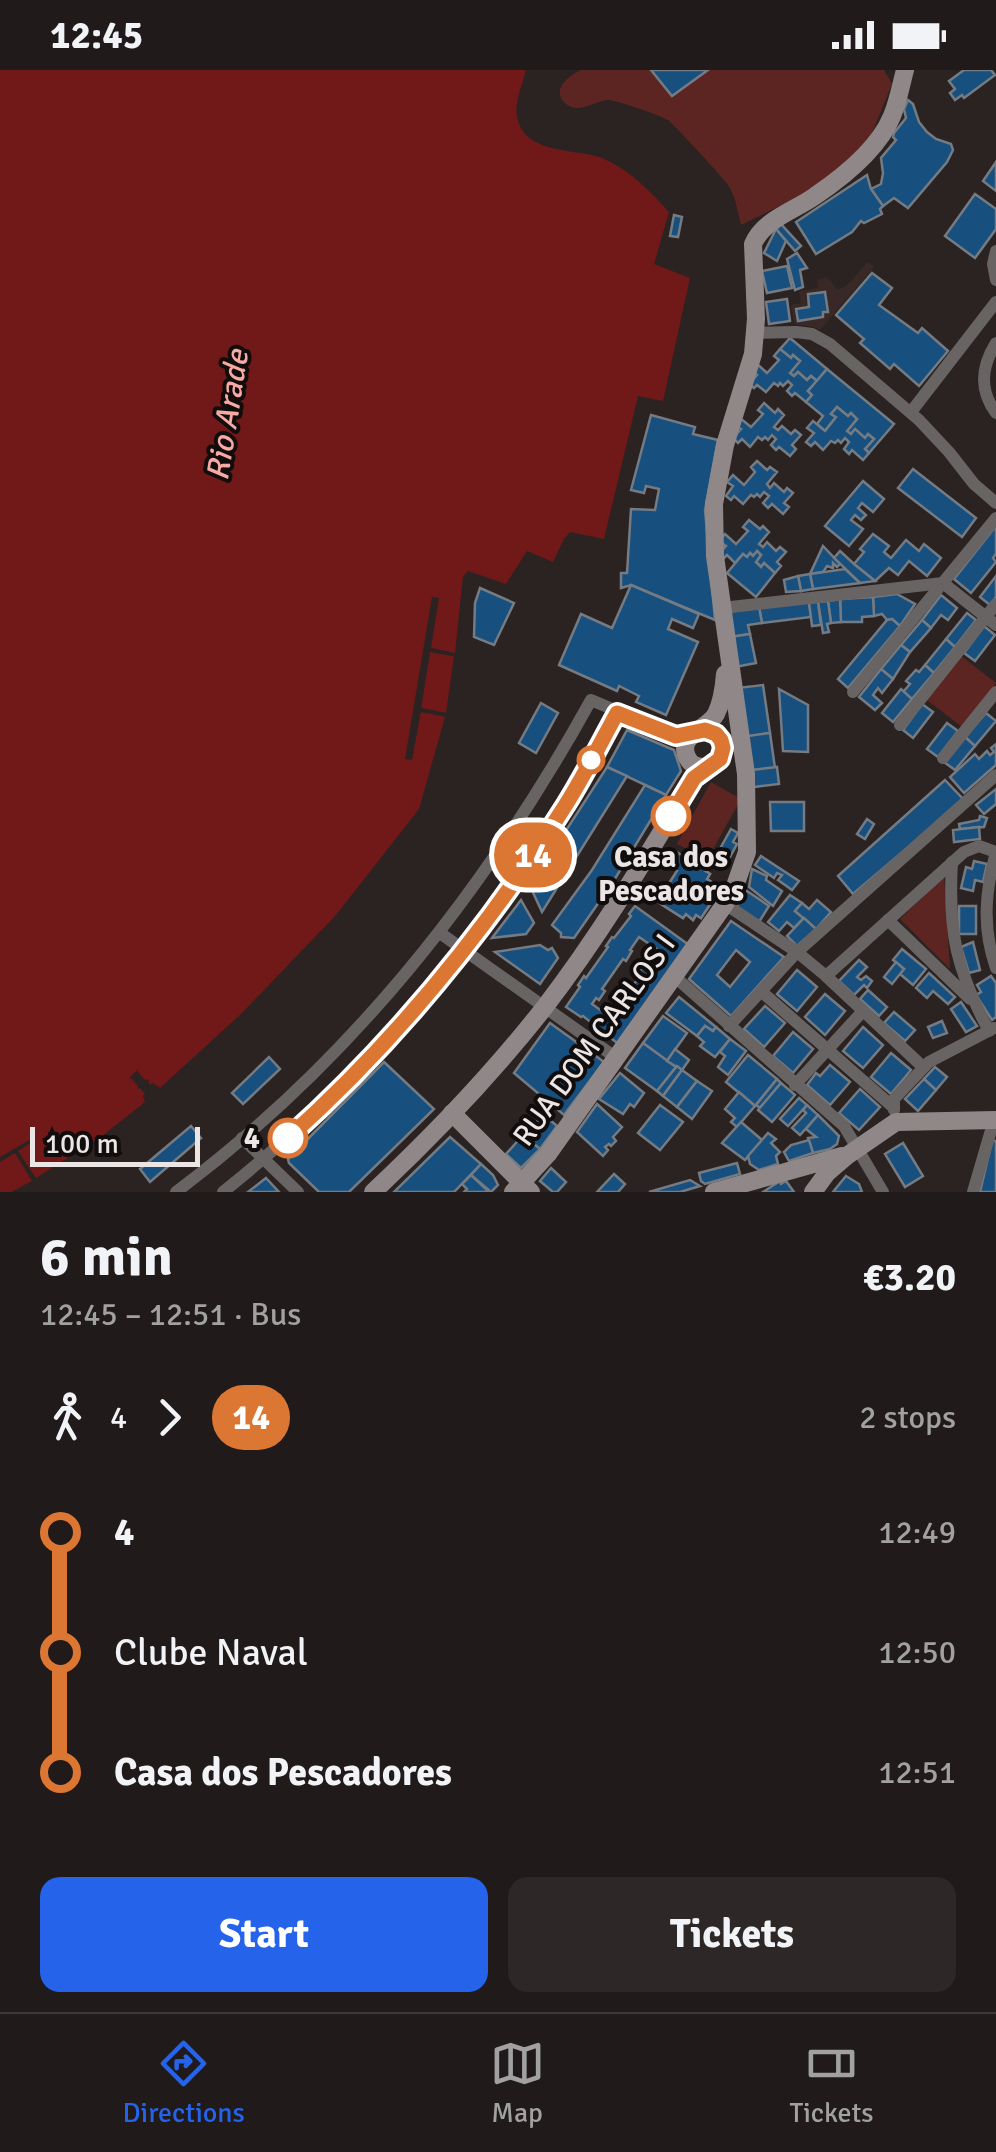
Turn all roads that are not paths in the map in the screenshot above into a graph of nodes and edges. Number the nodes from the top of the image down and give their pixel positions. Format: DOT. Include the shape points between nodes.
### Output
graph roads {
  1 [pos="905,70"];
  2 [pos="996,251"];
  3 [pos="996,280"];
  4 [pos="996,302"];
  5 [pos="756,333"];
  6 [pos="996,342"];
  7 [pos="911,412"];
  8 [pos="996,413"];
  9 [pos="996,503"];
  10 [pos="996,518"];
  11 [pos="944,583"];
  12 [pos="996,604"];
  13 [pos="722,608"];
  14 [pos="991,621"];
  15 [pos="727,644"];
  16 [pos="731,678"];
  17 [pos="853,692"];
  18 [pos="996,692"];
  19 [pos="617,713"];
  20 [pos="900,725"];
  21 [pos="709,737"];
  22 [pos="942,758"];
  23 [pos="707,767"];
  24 [pos="746,774"];
  25 [pos="996,775"];
  26 [pos="996,852"];
  27 [pos="952,862"];
  28 [pos="725,904"];
  29 [pos="888,920"];
  30 [pos="440,933"];
  31 [pos="464,949"];
  32 [pos="797,952"];
  33 [pos="996,968"];
  34 [pos="826,976"];
  35 [pos="675,977"];
  36 [pos="762,992"];
  37 [pos="975,1004"];
  38 [pos="545,1006"];
  39 [pos="863,1011"];
  40 [pos="730,1026"];
  41 [pos="993,1029"];
  42 [pos="829,1048"];
  43 [pos="615,1057"];
  44 [pos="923,1067"];
  45 [pos="795,1084"];
  46 [pos="895,1114"];
  47 [pos="450,1116"];
  48 [pos="995,1120"];
  49 [pos="242,1138"];
  50 [pos="852,1152"];
  51 [pos="264,1160"];
  52 [pos="787,1171"];
  53 [pos="520,1190"];
  54 [pos="176,1192"];
  55 [pos="223,1192"];
  56 [pos="298,1192"];
  57 [pos="372,1192"];
  58 [pos="714,1192"];
  59 [pos="810,1192"];
  60 [pos="884,1192"];
  61 [pos="974,1192"];
  1 -- 5 [label="street, RUA DOM CARLOS I" via="892,116 873,145 818,194 757,234"];
  2 -- 3 [label="street"];
  4 -- 7 [label="street"];
  5 -- 7 [label="street" via="820,338"];
  5 -- 13 [label="street, RUA DOM CARLOS I" via="714,504"];
  6 -- 8 [label="street" via="983,372"];
  7 -- 9 [label="street"];
  10 -- 11 [label="street"];
  11 -- 13 [label="street"];
  11 -- 14 [label="street"];
  11 -- 17 [label="street"];
  12 -- 14 [label="street"];
  13 -- 15 [label="street, RUA DOM CARLOS I"];
  14 -- 20 [label="street"];
  15 -- 16 [label="street, RUA DOM CARLOS I"];
  15 -- 21 [label="street"];
  16 -- 21 [label="street" via="730,715"];
  16 -- 24 [label="street, RUA DOM CARLOS I"];
  18 -- 22 [label="street"];
  19 -- 21 [label="street" via="676,736"];
  19 -- 30 [label="street" via="591,700 515,828"];
  19 -- 31 [label="street" via="567,803"];
  21 -- 23 [label="street" via="720,759"];
  21 -- 23 [label="street" via="686,742 692,764"];
  21 -- 24 [label="street"];
  23 -- 38 [label="street"];
  24 -- 28 [label="street, RUA DOM CARLOS I" via="747,852"];
  25 -- 32 [label="street"];
  26 -- 27 [label="street" via="974,847"];
  26 -- 33 [label="street" via="986,921"];
  27 -- 29 [label="street"];
  27 -- 37 [label="street" via="955,949"];
  28 -- 32 [label="street"];
  28 -- 35 [label="street, RUA DOM CARLOS I"];
  29 -- 34 [label="street"];
  29 -- 37 [label="street"];
  30 -- 31 [label="street"];
  30 -- 49 [label="street" via="314,1074"];
  31 -- 38 [label="street"];
  31 -- 51 [label="street" via="403,1023"];
  32 -- 34 [label="street"];
  32 -- 36 [label="street"];
  34 -- 39 [label="street"];
  35 -- 40 [label="street"];
  35 -- 43 [label="street, RUA DOM CARLOS I"];
  36 -- 40 [label="street"];
  36 -- 42 [label="street"];
  37 -- 41 [label="street"];
  38 -- 43 [label="street"];
  38 -- 47 [label="street"];
  39 -- 42 [label="street"];
  39 -- 44 [label="street"];
  40 -- 45 [label="street"];
  41 -- 44 [label="street"];
  42 -- 45 [label="street"];
  42 -- 46 [label="street"];
  43 -- 53 [label="street, RUA DOM CARLOS I"];
  44 -- 46 [label="street" via="894,1100"];
  45 -- 50 [label="street" via="844,1126"];
  46 -- 48 [label="street"];
  46 -- 50 [label="street"];
  47 -- 53 [label="street"];
  47 -- 57 [label="street"];
  48 -- 61 [label="street"];
  49 -- 51 [label="street"];
  49 -- 54 [label="street"];
  50 -- 52 [label="street"];
  50 -- 59 [label="street"];
  50 -- 60 [label="street"];
  51 -- 55 [label="street"];
  51 -- 56 [label="street"];
  52 -- 58 [label="street"];
  52 -- 59 [label="street"];
}
